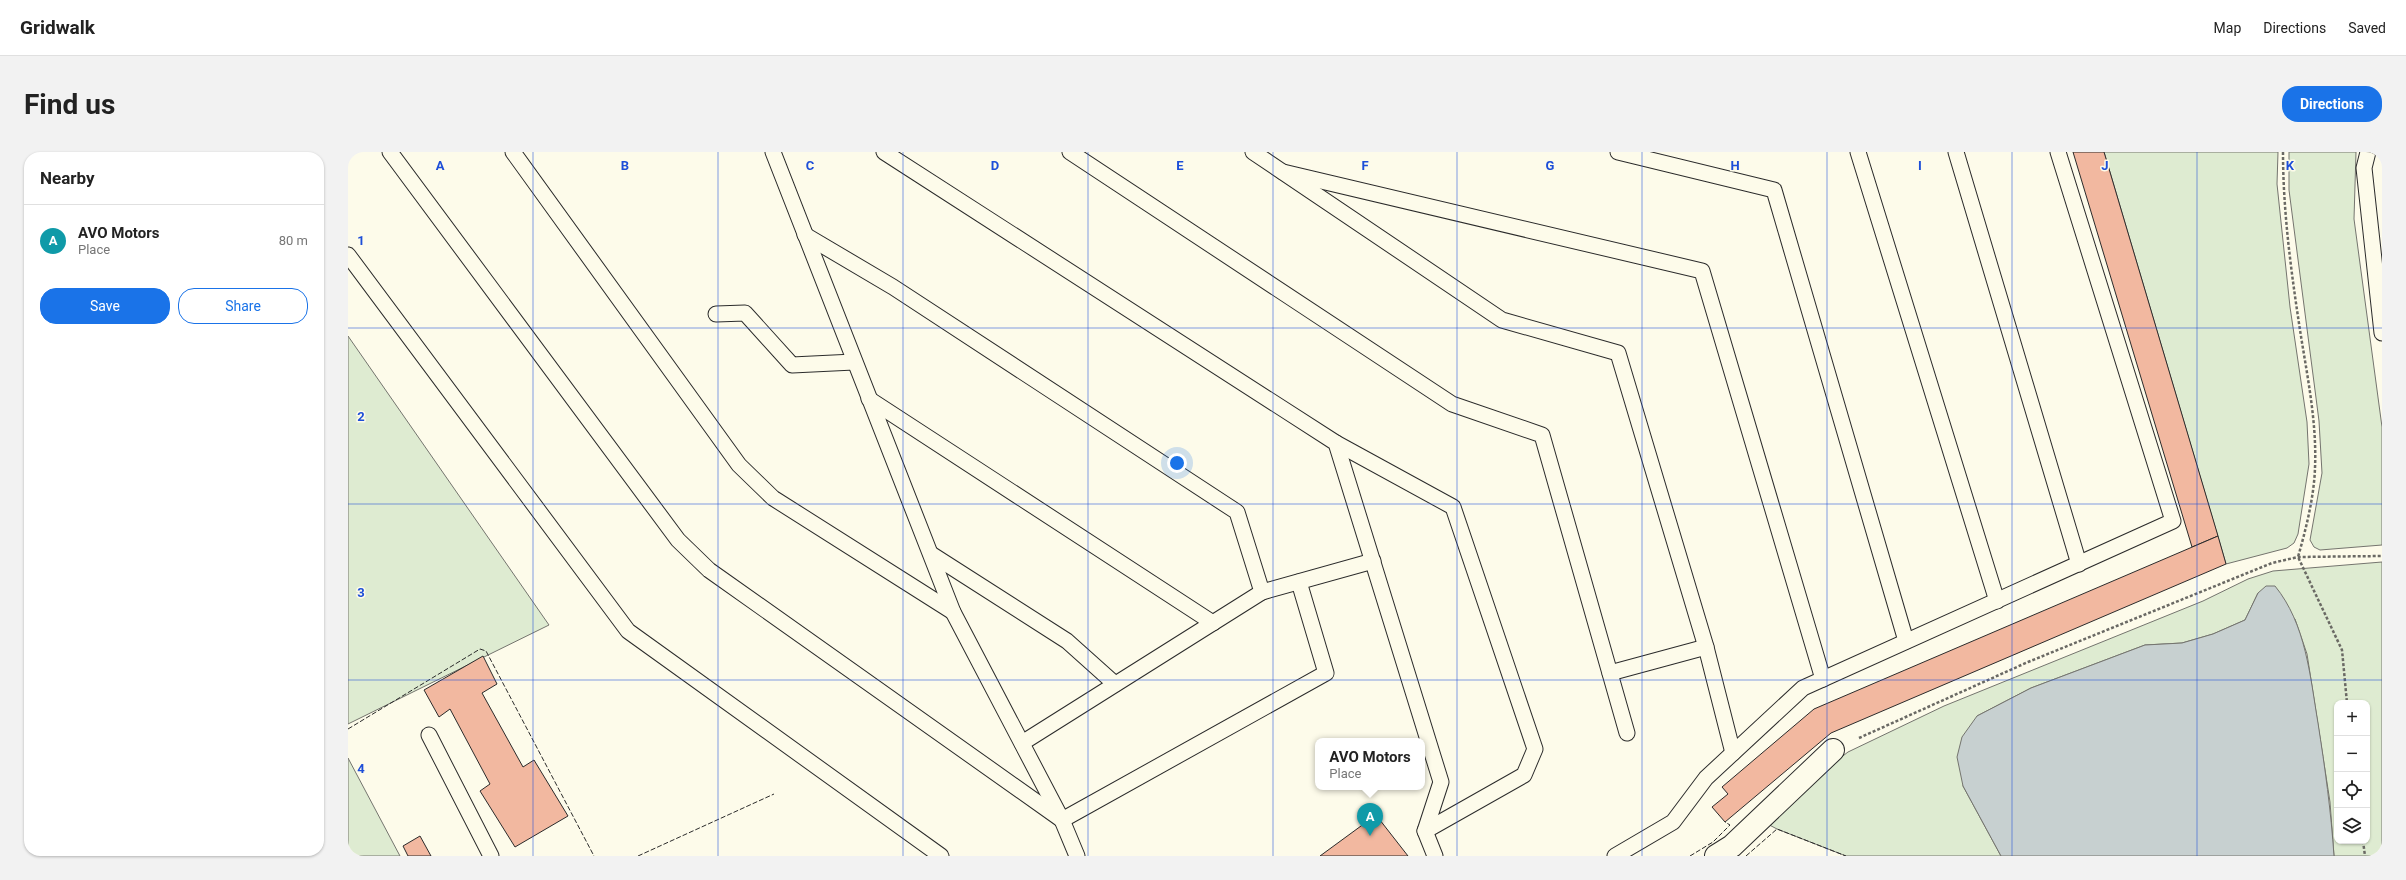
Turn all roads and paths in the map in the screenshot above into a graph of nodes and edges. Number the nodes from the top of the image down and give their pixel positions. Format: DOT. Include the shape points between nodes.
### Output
graph roads {
  1 [pos="390,152"];
  2 [pos="513,152"];
  3 [pos="773,152"];
  4 [pos="884,152"];
  5 [pos="1070,152"];
  6 [pos="1253,152"];
  7 [pos="1618,152"];
  8 [pos="1858,152"];
  9 [pos="1956,152"];
  10 [pos="2058,152"];
  11 [pos="2284,152"];
  12 [pos="2368,152"];
  13 [pos="1283,172"];
  14 [pos="805,235"];
  15 [pos="348,255"];
  16 [pos="716,314"];
  17 [pos="2382,333"];
  18 [pos="854,362"];
  19 [pos="869,399"];
  20 [pos="1336,443"];
  21 [pos="931,554"];
  22 [pos="2382,556"];
  23 [pos="2298,557"];
  24 [pos="1373,561"];
  25 [pos="2079,564"];
  26 [pos="1299,582"];
  27 [pos="1262,592"];
  28 [pos="1997,601"];
  29 [pos="954,612"];
  30 [pos="1213,623"];
  31 [pos="1906,641"];
  32 [pos="1706,647"];
  33 [pos="1610,673"];
  34 [pos="1823,679"];
  35 [pos="1115,684"];
  36 [pos="2347,700"];
  37 [pos="1627,733"];
  38 [pos="429,735"];
  39 [pos="1022,743"];
  40 [pos="1833,750"];
  41 [pos="1733,753"];
  42 [pos="1062,820"];
  43 [pos="1426,831"];
  44 [pos="2363,844"];
  45 [pos="491,856"];
  46 [pos="941,856"];
  47 [pos="1077,856"];
  48 [pos="1435,856"];
  49 [pos="1615,856"];
  50 [pos="1716,856"];
  51 [pos="2365,856"];
  1 -- 42 [label="lane" via="678,540 709,570"];
  2 -- 29 [label="lane" via="740,465 773,498"];
  3 -- 14 [label="lane"];
  4 -- 20 [label="lane"];
  5 -- 33 [label="lane" via="1452,404 1542,435"];
  6 -- 13 [label="lane"];
  7 -- 31 [label="lane" via="1774,190"];
  8 -- 28 [label="lane"];
  9 -- 25 [label="lane"];
  10 -- 25 [label="lane" via="2173,521"];
  11 -- 23 [label="path" via="2283,188 2296,305 2313,421 2315,468 2304,537"];
  12 -- 17 [label="lane" via="2364,168"];
  13 -- 32 [label="lane" via="1502,320 1618,353"];
  13 -- 34 [label="lane" via="1702,271"];
  14 -- 18 [label="lane"];
  14 -- 27 [label="lane" via="893,287 1236,512"];
  15 -- 46 [label="lane" via="628,631"];
  16 -- 18 [label="lane" via="745,313 792,365"];
  18 -- 19 [label="lane"];
  19 -- 21 [label="lane"];
  19 -- 30 [label="lane"];
  20 -- 24 [label="lane"];
  20 -- 43 [label="lane" via="1453,507 1535,749 1524,776"];
  21 -- 29 [label="lane"];
  21 -- 35 [label="lane" via="1066,641"];
  22 -- 23 [label="path"];
  23 -- 36 [label="path" via="2342,650"];
  23 -- 40 [label="path" via="2272,563 2028,662"];
  24 -- 26 [label="lane"];
  24 -- 43 [label="lane" via="1440,782"];
  25 -- 28 [label="lane"];
  26 -- 27 [label="lane"];
  26 -- 42 [label="lane" via="1326,673"];
  27 -- 30 [label="lane"];
  28 -- 31 [label="lane"];
  29 -- 39 [label="lane"];
  30 -- 35 [label="lane"];
  31 -- 34 [label="lane"];
  32 -- 33 [label="lane"];
  32 -- 41 [label="lane"];
  33 -- 37 [label="lane"];
  34 -- 41 [label="lane" via="1803,688"];
  35 -- 39 [label="lane"];
  38 -- 45 [label="lane"];
  39 -- 42 [label="lane"];
  40 -- 50 [label="street" via="1732,846"];
  41 -- 49 [label="lane" via="1706,778 1673,822"];
  42 -- 47 [label="lane"];
  43 -- 48 [label="lane"];
  44 -- 51 [label="path"];
}
